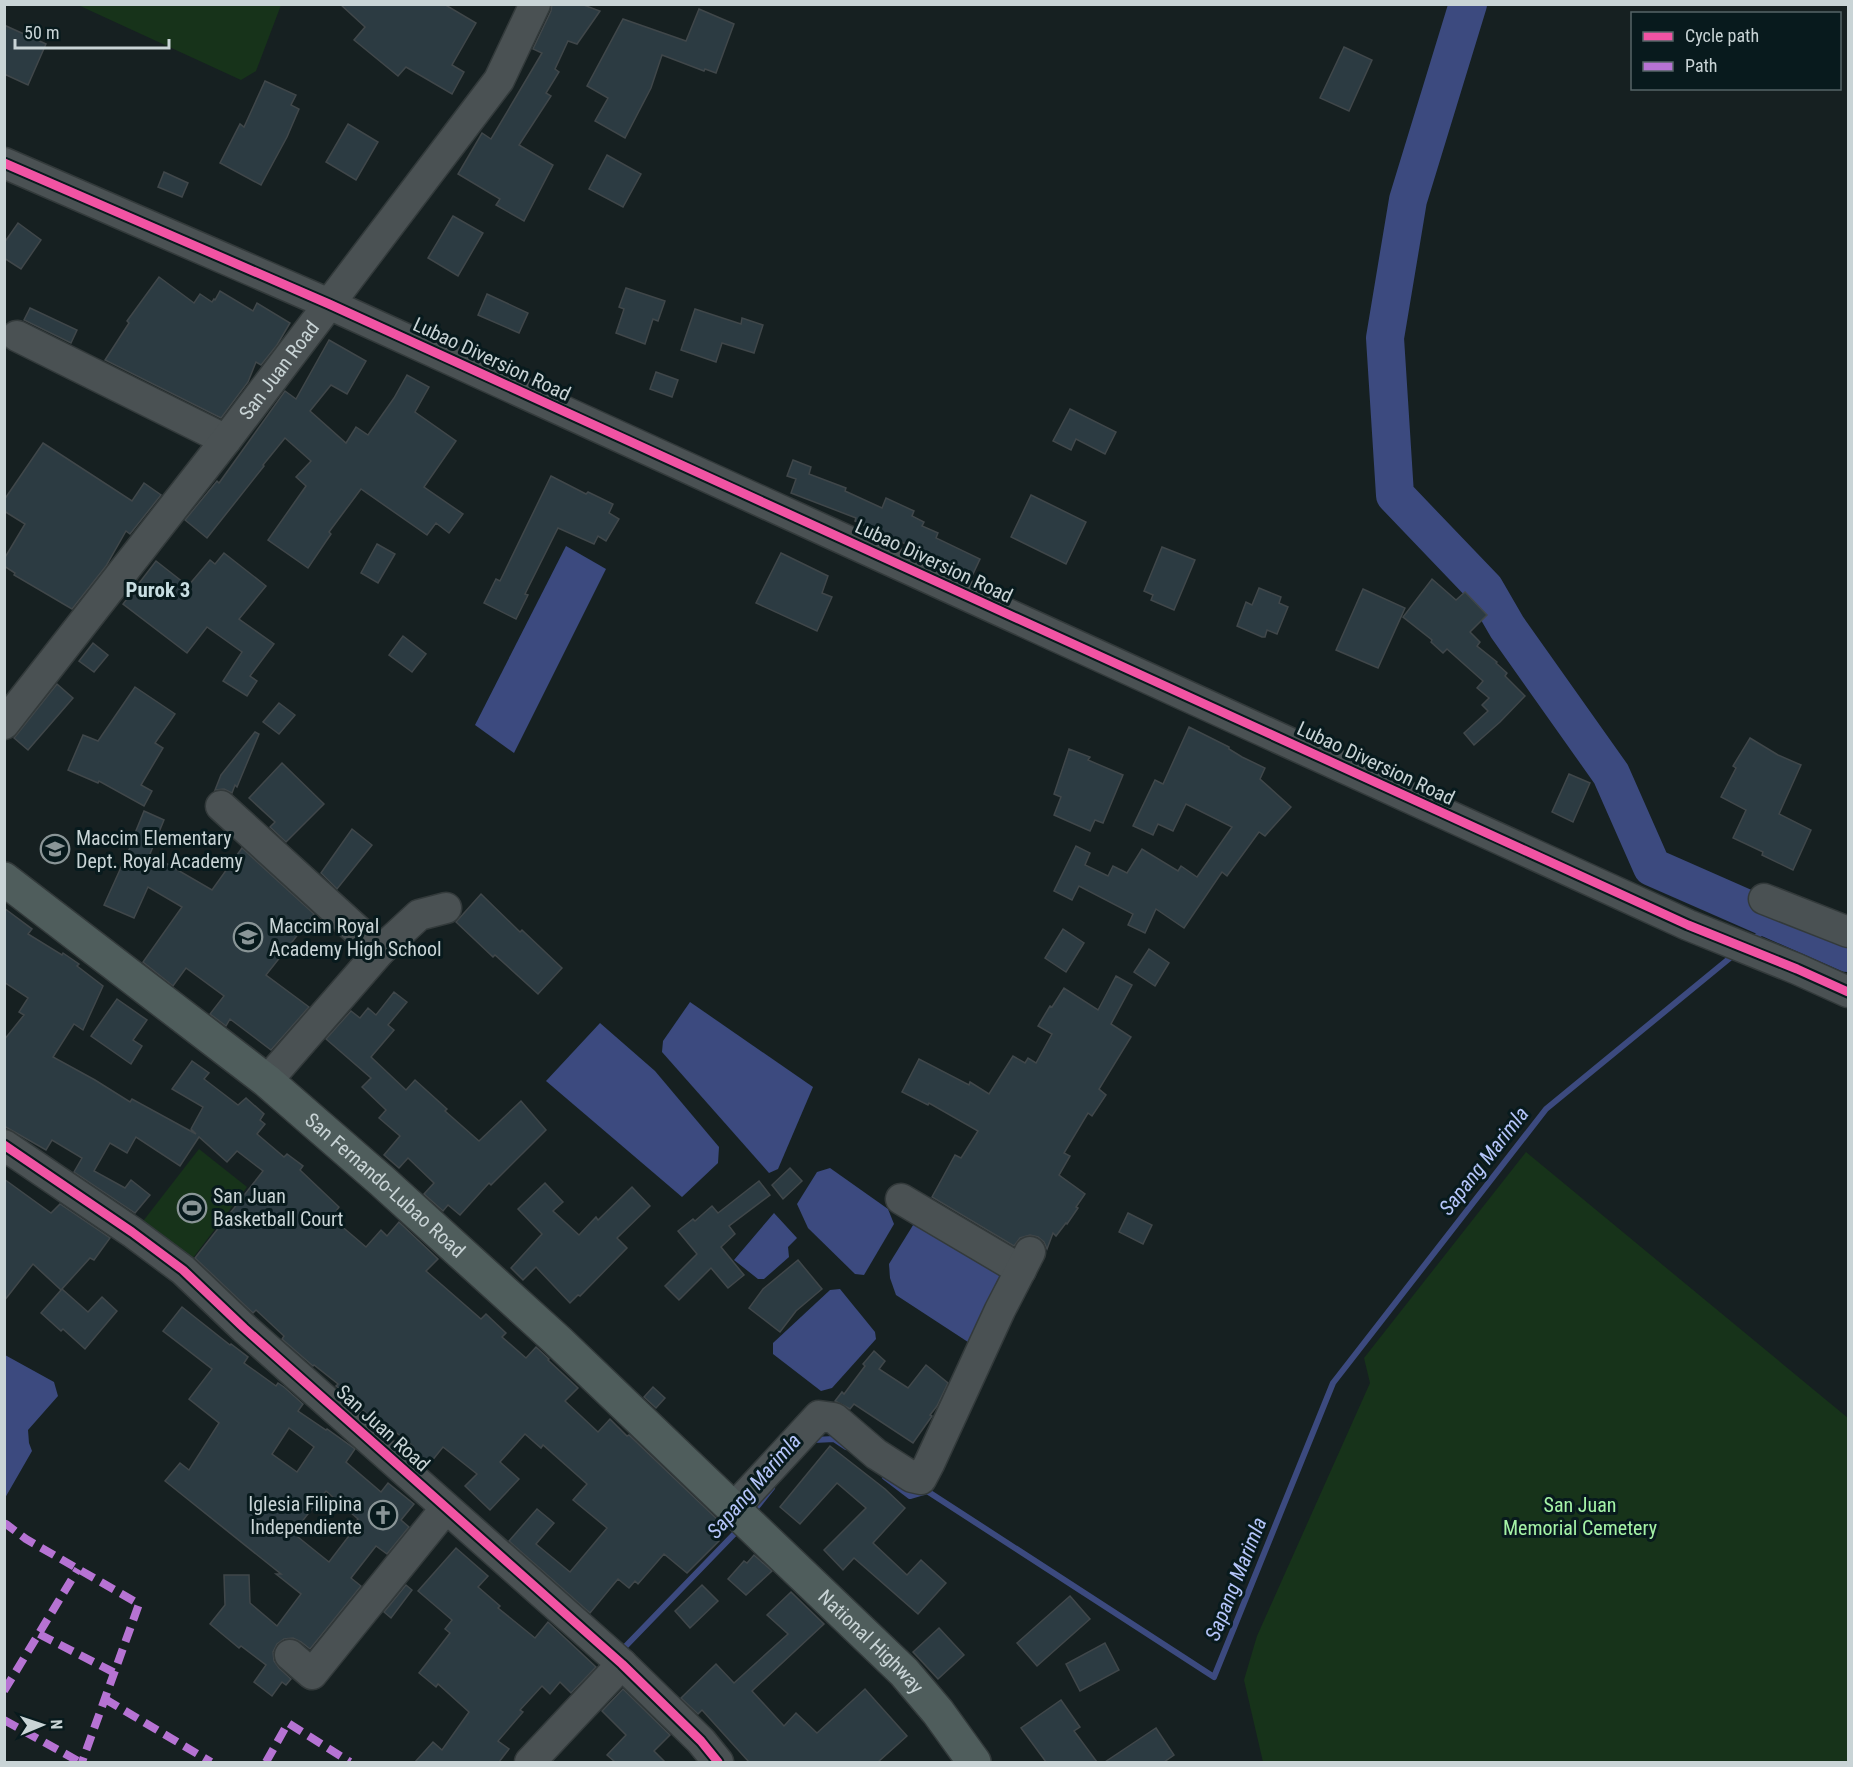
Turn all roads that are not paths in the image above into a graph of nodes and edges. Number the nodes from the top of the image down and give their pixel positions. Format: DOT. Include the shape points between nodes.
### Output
graph roads {
  1 [pos="535,4"];
  2 [pos="4,163"];
  3 [pos="329,304"];
  4 [pos="16,336"];
  5 [pos="226,440"];
  6 [pos="4,724"];
  7 [pos="221,806"];
  8 [pos="4,879"];
  9 [pos="1764,899"];
  10 [pos="446,908"];
  11 [pos="1848,932"];
  12 [pos="380,951"];
  13 [pos="1848,992"];
  14 [pos="267,1081"];
  15 [pos="4,1145"];
  16 [pos="901,1199"];
  17 [pos="446,1508"];
  18 [pos="746,1519"];
  19 [pos="290,1655"];
  20 [pos="622,1664"];
  21 [pos="530,1762"];
  22 [pos="718,1762"];
  23 [pos="974,1762"];
  1 -- 3 [label="street, San Juan Road" via="499,80"];
  2 -- 3 [label="street, Lubao Diversion Road"];
  3 -- 5 [label="street, San Juan Road"];
  3 -- 13 [label="street, Lubao Diversion Road" via="1688,925"];
  4 -- 5 [label="street"];
  5 -- 6 [label="street, San Juan Road"];
  7 -- 12 [label="street"];
  8 -- 14 [label="main road, San Fernando-Lubao Road"];
  9 -- 11 [label="street"];
  10 -- 12 [label="street" via="419,915"];
  12 -- 14 [label="street"];
  14 -- 18 [label="main road, San Fernando-Lubao Road" via="557,1340"];
  15 -- 17 [label="street, San Juan Road" via="183,1270"];
  16 -- 18 [label="street" via="1025,1261 929,1464 921,1479 912,1477 876,1454 834,1418 819,1416"];
  17 -- 19 [label="street" via="312,1674"];
  17 -- 20 [label="street, San Juan Road"];
  18 -- 23 [label="main road, National Highway" via="904,1672"];
  20 -- 21 [label="street"];
  20 -- 22 [label="street, San Juan Road"];
}
